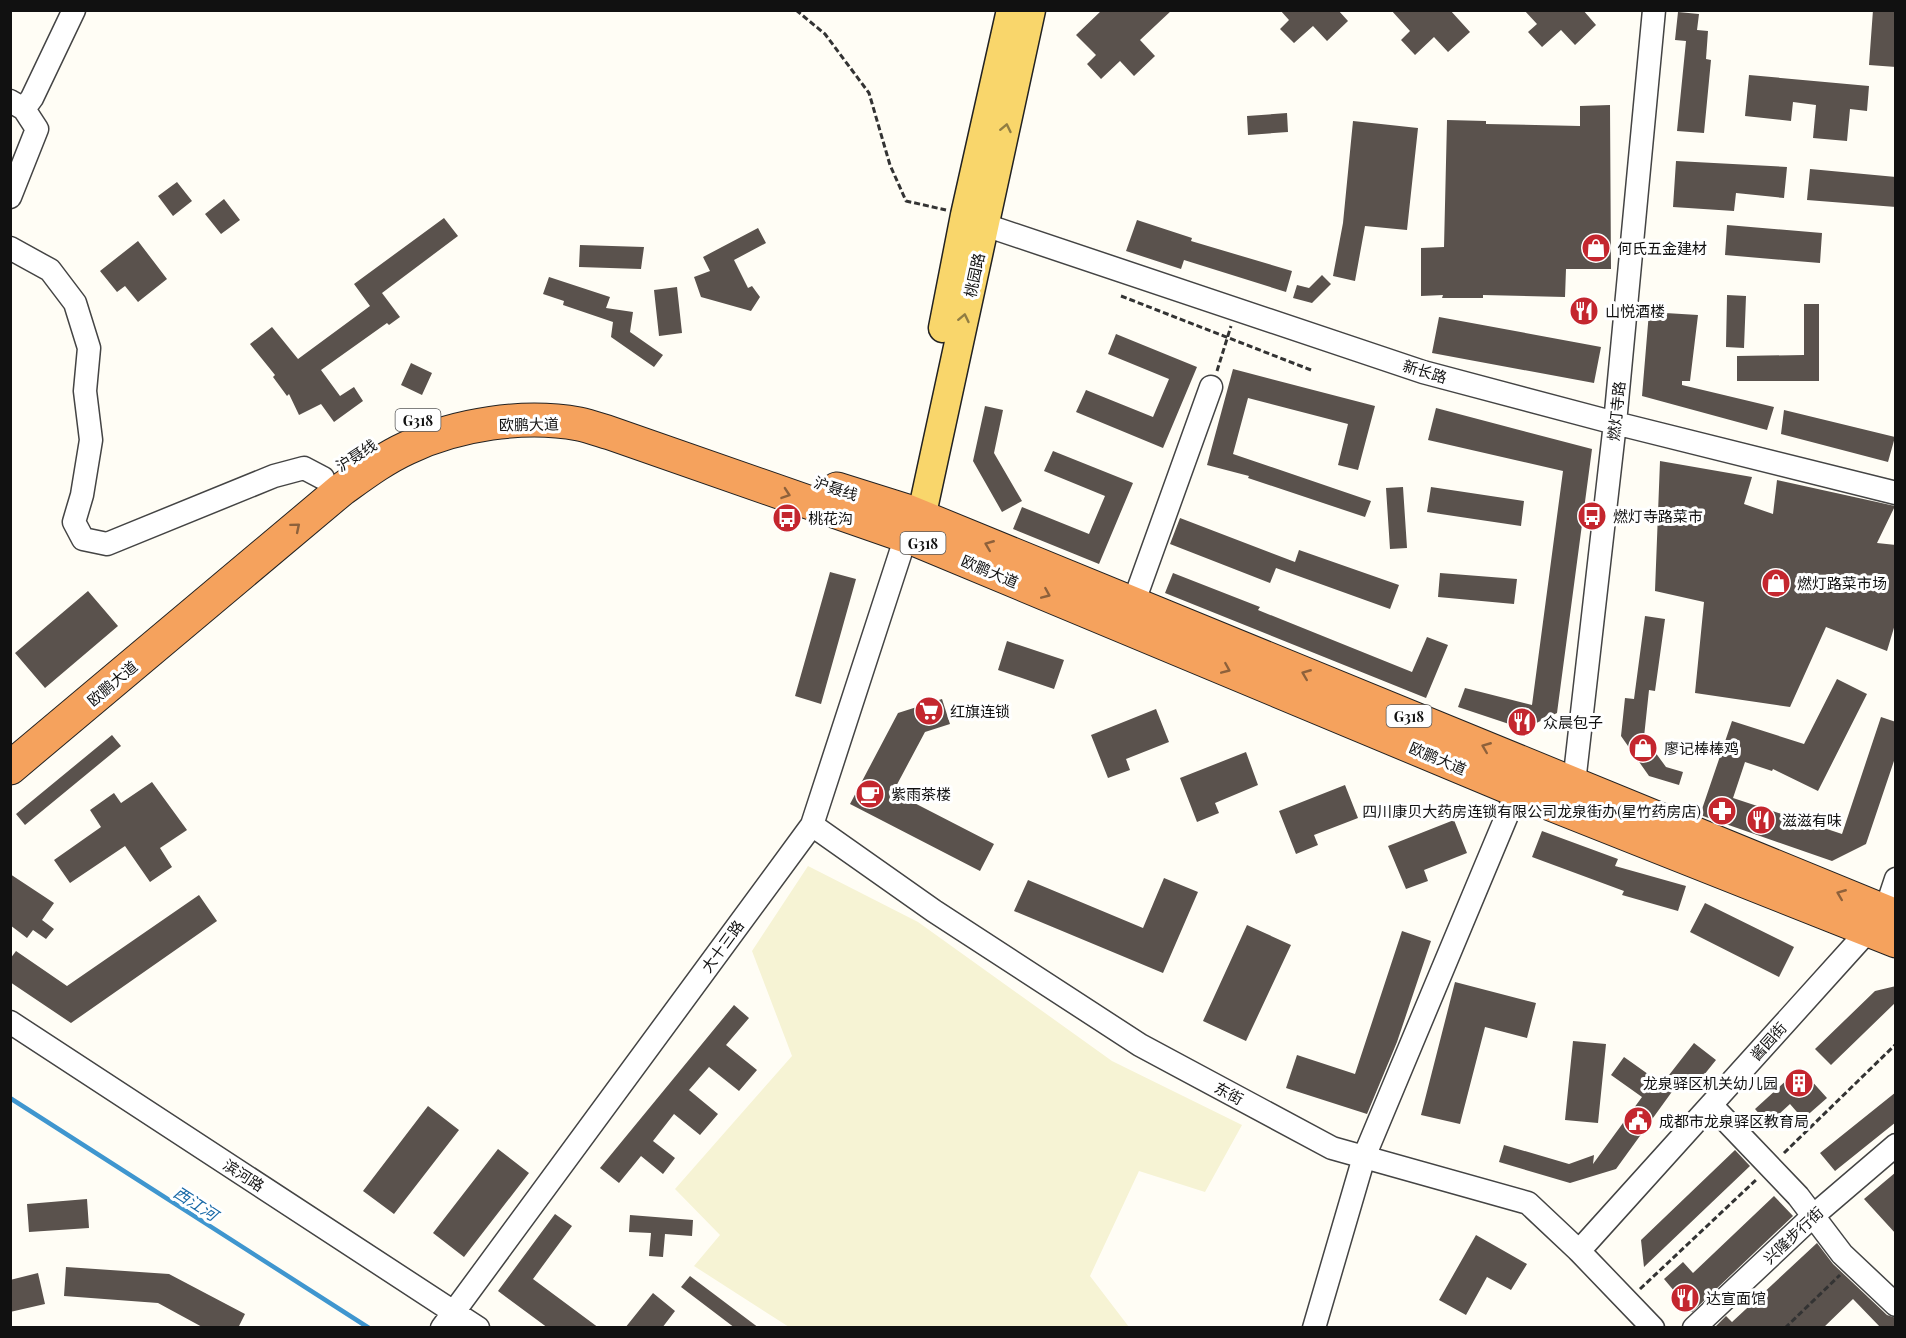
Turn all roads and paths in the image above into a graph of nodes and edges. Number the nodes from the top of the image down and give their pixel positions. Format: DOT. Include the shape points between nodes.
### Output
graph roads {
  1 [pos="74,10"];
  2 [pos="796,10"];
  3 [pos="1011,10"];
  4 [pos="1031,10"];
  5 [pos="1654,10"];
  6 [pos="17,105"];
  7 [pos="10,197"];
  8 [pos="975,220"];
  9 [pos="10,248"];
  10 [pos="1121,296"];
  11 [pos="1228,339"];
  12 [pos="1311,370"];
  13 [pos="1211,387"];
  14 [pos="1615,423"];
  15 [pos="323,478"];
  16 [pos="1896,493"];
  17 [pos="909,528"];
  18 [pos="1133,604"];
  19 [pos="10,743"];
  20 [pos="10,768"];
  21 [pos="1523,777"];
  22 [pos="1570,796"];
  23 [pos="812,825"];
  24 [pos="1896,879"];
  25 [pos="1886,925"];
  26 [pos="10,1022"];
  27 [pos="1711,1104"];
  28 [pos="1896,1145"];
  29 [pos="1364,1157"];
  30 [pos="1813,1215"];
  31 [pos="1579,1251"];
  32 [pos="1852,1263"];
  33 [pos="1896,1305"];
  34 [pos="448,1319"];
  35 [pos="478,1328"];
  36 [pos="1314,1328"];
  37 [pos="1653,1328"];
  38 [pos="1694,1328"];
  39 [pos="1785,1328"];
  1 -- 6 [label="street" via="32,98"];
  2 -- 8 [label="path" via="825,34 869,93 890,165 906,201"];
  3 -- 8 [label="main road"];
  8 -- 4 [label="main road, 桃园路, one-way"];
  5 -- 14 [label="street, 燃灯寺路"];
  6 -- 7 [label="street" via="37,129"];
  8 -- 14 [label="street, 新长路" via="1423,372"];
  8 -- 17 [label="main road, 桃园路"];
  9 -- 15 [label="street" via="50,270 75,303 90,348 86,392 91,440 74,522 83,539 107,544 274,476 304,468"];
  10 -- 11 [label="path"];
  11 -- 12 [label="path"];
  11 -- 13 [label="path"];
  13 -- 18 [label="street"];
  14 -- 16 [label="street, 新长路"];
  14 -- 22 [label="street, 燃灯寺路"];
  15 -- 17 [label="highway, 沪聂线 / G318" via="378,440 415,421 489,406 542,405 626,419"];
  15 -- 19 [label="highway, 沪聂线 / G318"];
  18 -- 17 [label="highway, 欧鹏大道 / G318, one-way"];
  20 -- 17 [label="highway, 欧鹏大道 / G318, one-way" via="341,490 406,448 448,431 505,422 578,424"];
  17 -- 21 [label="highway, 欧鹏大道 / G318, one-way"];
  17 -- 23 [label="street, 大十三路"];
  21 -- 18 [label="highway, 欧鹏大道 / G318, one-way"];
  21 -- 22 [label="highway, 欧鹏大道 / G318"];
  21 -- 29 [label="street"];
  22 -- 25 [label="highway, 欧鹏大道 / G318"];
  23 -- 29 [label="street, 东街" via="934,911 1140,1045 1332,1148"];
  23 -- 34 [label="street, 大十三路"];
  24 -- 25 [label="street"];
  25 -- 27 [label="street, 酱园街"];
  26 -- 34 [label="street, 滨河路"];
  27 -- 30 [label="street"];
  27 -- 31 [label="street, 酱园街"];
  28 -- 30 [label="street, 兴隆步行街"];
  29 -- 31 [label="street, 东街" via="1528,1203"];
  29 -- 36 [label="street"];
  30 -- 32 [label="street"];
  30 -- 38 [label="street, 兴隆步行街"];
  31 -- 37 [label="street, 东街"];
  32 -- 33 [label="street"];
  32 -- 39 [label="path"];
  34 -- 35 [label="street, 滨河路"];
}
